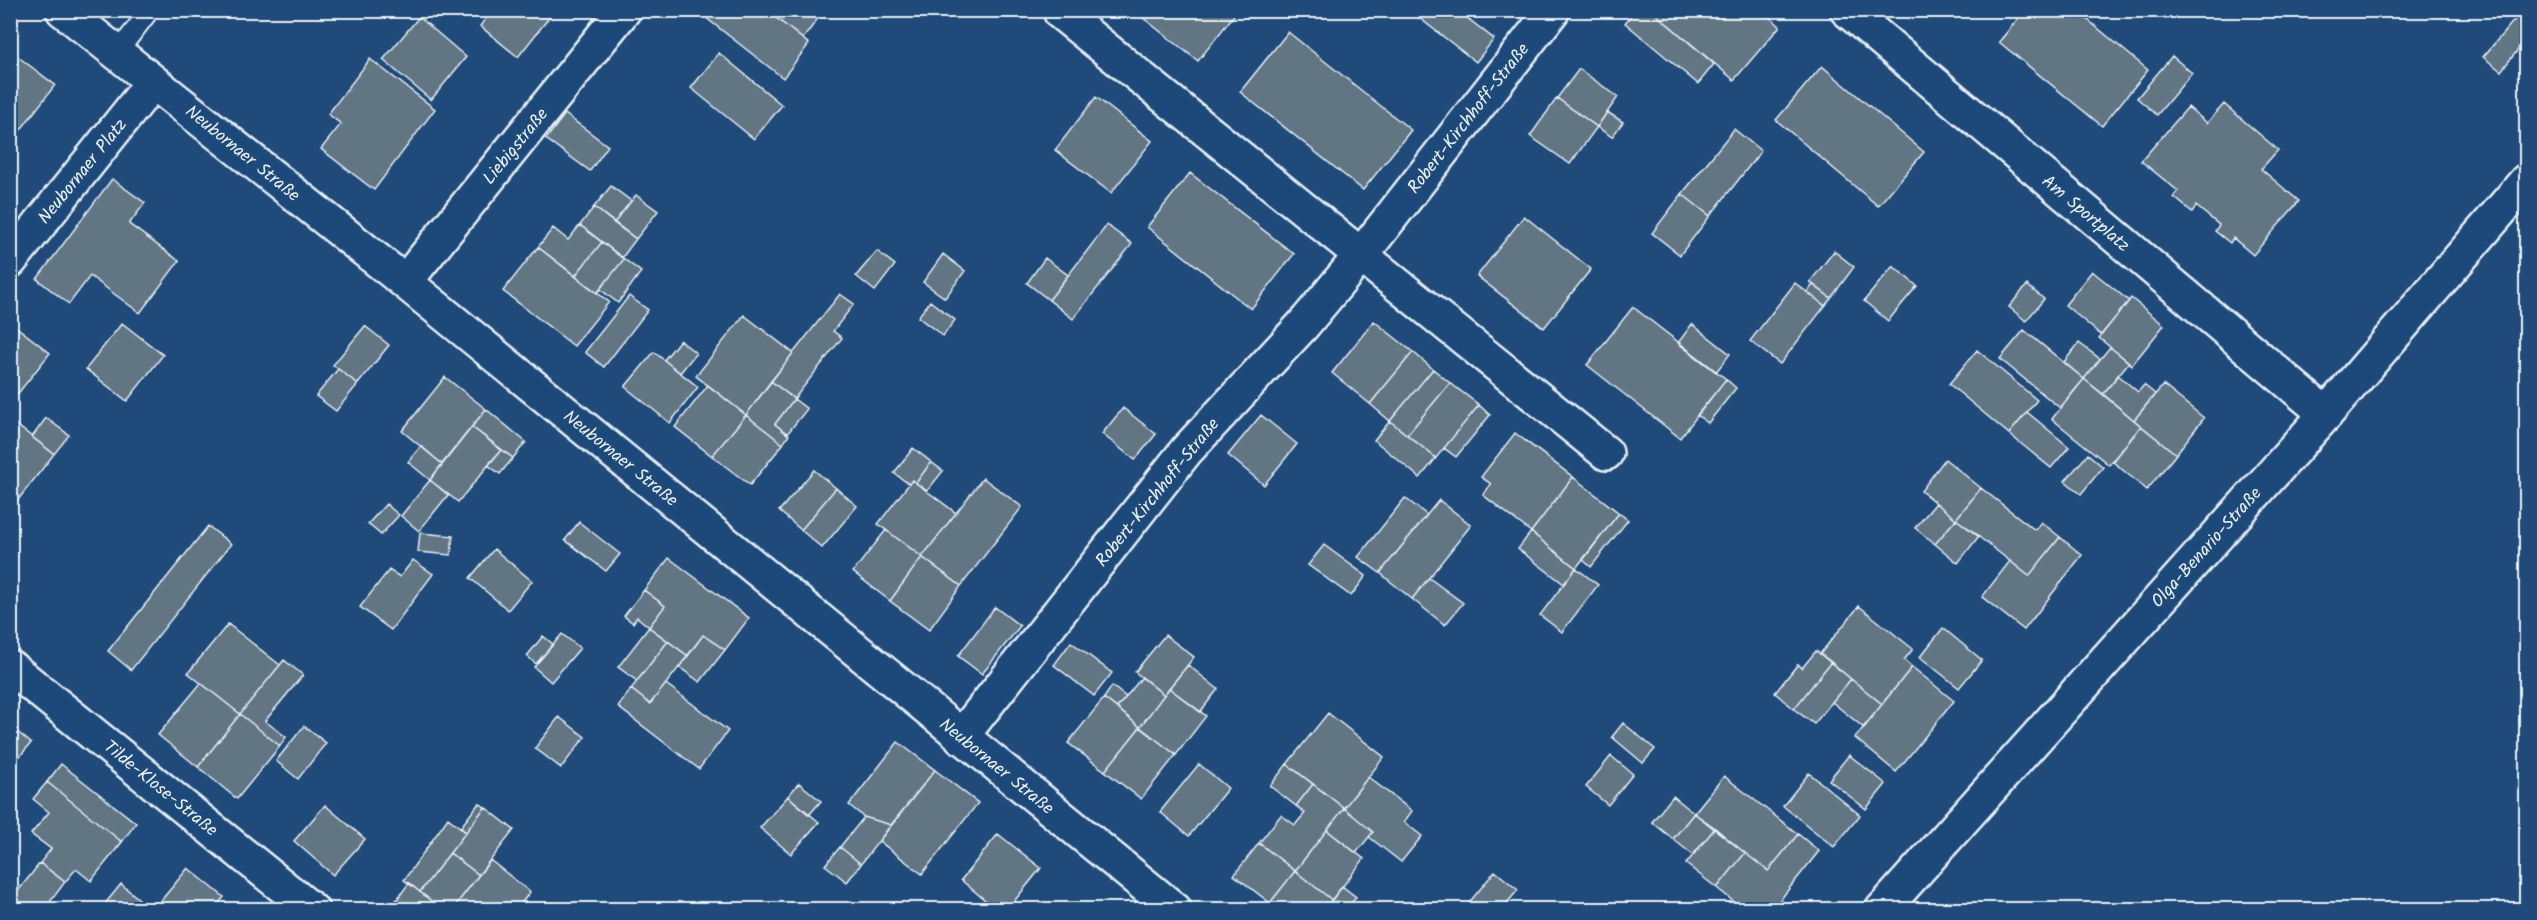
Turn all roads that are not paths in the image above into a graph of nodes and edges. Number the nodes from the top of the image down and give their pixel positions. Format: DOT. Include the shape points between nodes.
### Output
graph roads {
  1 [pos="63,10"];
  2 [pos="150,10"];
  3 [pos="624,10"];
  4 [pos="1553,10"];
  5 [pos="1847,10"];
  6 [pos="1061,13"];
  7 [pos="117,53"];
  8 [pos="153,82"];
  9 [pos="2526,181"];
  10 [pos="1362,254"];
  11 [pos="10,261"];
  12 [pos="405,282"];
  13 [pos="2326,414"];
  14 [pos="1606,453"];
  15 [pos="10,667"];
  16 [pos="961,736"];
  17 [pos="312,909"];
  18 [pos="1175,909"];
  19 [pos="1882,909"];
  1 -- 7 [label="street, Neubornaer Straße"];
  2 -- 7 [label="lane"];
  3 -- 12 [label="street, Liebigstraße"];
  4 -- 10 [label="street, Robert-Kirchhoff-Straße"];
  5 -- 13 [label="street, Am Sportplatz"];
  6 -- 10 [label="street"];
  7 -- 8 [label="street, Neubornaer Straße"];
  8 -- 11 [label="street, Neubornaer Platz"];
  8 -- 12 [label="street, Neubornaer Straße"];
  9 -- 13 [label="street, Olga-Benario-Straße"];
  10 -- 14 [label="street"];
  10 -- 16 [label="street, Robert-Kirchhoff-Straße" via="1304,324 1186,451"];
  12 -- 16 [label="street, Neubornaer Straße"];
  13 -- 19 [label="street, Olga-Benario-Straße"];
  15 -- 17 [label="street, Tilde-Klose-Straße"];
  16 -- 18 [label="street, Neubornaer Straße"];
}
